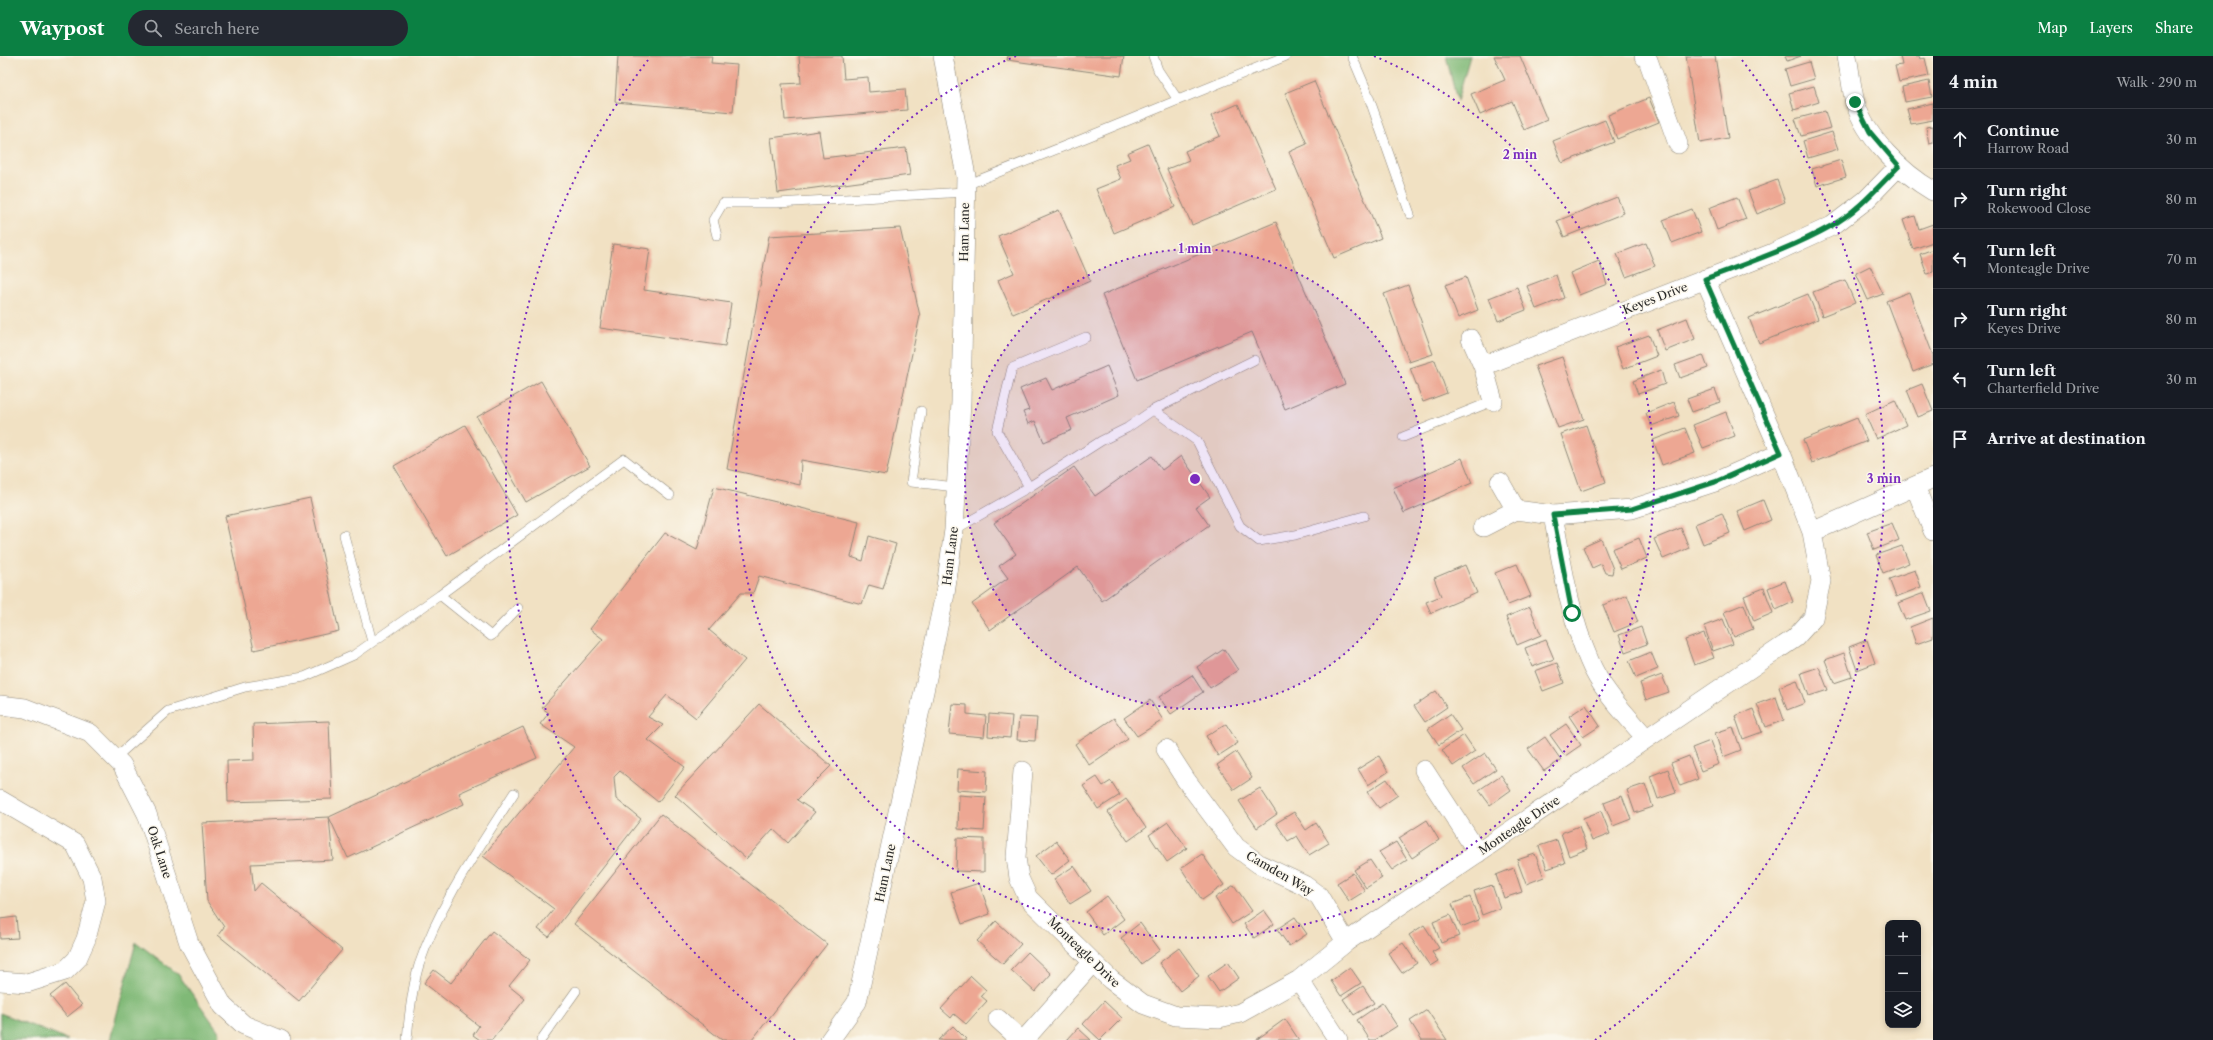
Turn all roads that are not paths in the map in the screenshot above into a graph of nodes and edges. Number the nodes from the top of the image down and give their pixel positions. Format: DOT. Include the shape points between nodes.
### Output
graph roads {
  1 [pos="943,56"];
  2 [pos="1153,56"];
  3 [pos="1286,56"];
  4 [pos="1352,56"];
  5 [pos="1644,56"];
  6 [pos="1847,56"];
  7 [pos="1178,100"];
  8 [pos="1678,144"];
  9 [pos="1899,166"];
  10 [pos="965,188"];
  11 [pos="1933,191"];
  12 [pos="1410,214"];
  13 [pos="717,236"];
  14 [pos="1705,279"];
  15 [pos="1086,337"];
  16 [pos="1472,339"];
  17 [pos="1254,360"];
  18 [pos="1482,366"];
  19 [pos="1493,401"];
  20 [pos="1153,410"];
  21 [pos="921,411"];
  22 [pos="1403,437"];
  23 [pos="1781,453"];
  24 [pos="1933,478"];
  25 [pos="1500,482"];
  26 [pos="1915,486"];
  27 [pos="956,487"];
  28 [pos="1029,487"];
  29 [pos="670,495"];
  30 [pos="1516,510"];
  31 [pos="1553,515"];
  32 [pos="1364,516"];
  33 [pos="1483,527"];
  34 [pos="954,530"];
  35 [pos="1933,531"];
  36 [pos="1812,532"];
  37 [pos="344,535"];
  38 [pos="440,595"];
  39 [pos="518,608"];
  40 [pos="372,642"];
  41 [pos="0,705"];
  42 [pos="1646,738"];
  43 [pos="1166,749"];
  44 [pos="115,758"];
  45 [pos="1424,770"];
  46 [pos="1023,771"];
  47 [pos="514,793"];
  48 [pos="0,800"];
  49 [pos="1478,853"];
  50 [pos="1346,942"];
  51 [pos="1093,962"];
  52 [pos="1299,980"];
  53 [pos="0,981"];
  54 [pos="576,990"];
  55 [pos="998,1019"];
  56 [pos="281,1040"];
  57 [pos="407,1040"];
  58 [pos="541,1040"];
  59 [pos="830,1040"];
  60 [pos="1021,1040"];
  61 [pos="1024,1040"];
  62 [pos="1338,1040"];
  1 -- 10 [label="street, Ham Lane"];
  2 -- 7 [label="lane" via="1158,70"];
  3 -- 7 [label="lane"];
  4 -- 12 [label="lane"];
  5 -- 8 [label="street" via="1648,60"];
  6 -- 9 [label="street" via="1855,102 1870,132"];
  7 -- 10 [label="lane"];
  9 -- 11 [label="street" via="1915,181"];
  9 -- 14 [label="street, Keyes Drive" via="1866,200 1832,226 1773,253"];
  10 -- 13 [label="lane" via="778,203 723,203 713,220"];
  10 -- 27 [label="street, Ham Lane" via="961,402"];
  14 -- 18 [label="street, Keyes Drive"];
  14 -- 23 [label="street, Monteagle Drive"];
  15 -- 28 [label="lane" via="1012,368 997,431"];
  16 -- 18 [label="street"];
  17 -- 20 [label="lane"];
  18 -- 19 [label="street"];
  19 -- 22 [label="lane"];
  20 -- 28 [label="lane"];
  20 -- 32 [label="lane" via="1197,441 1240,526 1259,541 1295,535"];
  21 -- 27 [label="lane" via="911,482"];
  23 -- 31 [label="street" via="1715,482 1632,509"];
  23 -- 36 [label="street, Monteagle Drive"];
  24 -- 26 [label="street"];
  25 -- 30 [label="street"];
  26 -- 35 [label="street"];
  26 -- 36 [label="street"];
  27 -- 34 [label="street, Ham Lane"];
  28 -- 34 [label="lane"];
  29 -- 38 [label="lane" via="624,459"];
  30 -- 31 [label="street"];
  30 -- 33 [label="street"];
  31 -- 42 [label="street" via="1572,613 1589,661 1615,703"];
  34 -- 59 [label="street, Ham Lane" via="945,594 857,1002"];
  36 -- 42 [label="street, Monteagle Drive" via="1821,581 1813,618 1804,630"];
  37 -- 40 [label="lane"];
  38 -- 39 [label="lane" via="491,636"];
  38 -- 40 [label="lane"];
  40 -- 44 [label="lane" via="354,655 304,677 245,687 168,711"];
  41 -- 44 [label="street, Oak Lane" via="25,708 90,733"];
  42 -- 49 [label="street, Monteagle Drive"];
  43 -- 50 [label="street, Camden Way" via="1236,847 1259,864 1304,885 1319,896"];
  44 -- 56 [label="street, Oak Lane" via="122,765 147,814 189,943 223,1006 244,1025"];
  45 -- 49 [label="street"];
  46 -- 51 [label="street, Monteagle Drive" via="1016,857 1019,878 1028,898"];
  47 -- 57 [label="lane" via="461,877 430,939 419,966"];
  48 -- 53 [label="street" via="75,844 92,878 96,901 86,939 77,959 65,971 27,983"];
  49 -- 50 [label="street, Monteagle Drive"];
  50 -- 52 [label="street, Monteagle Drive"];
  51 -- 52 [label="street, Monteagle Drive" via="1111,980 1143,1004 1176,1016 1219,1018 1240,1013"];
  51 -- 61 [label="street"];
  52 -- 62 [label="street"];
  54 -- 58 [label="lane"];
  55 -- 60 [label="street"];
}
